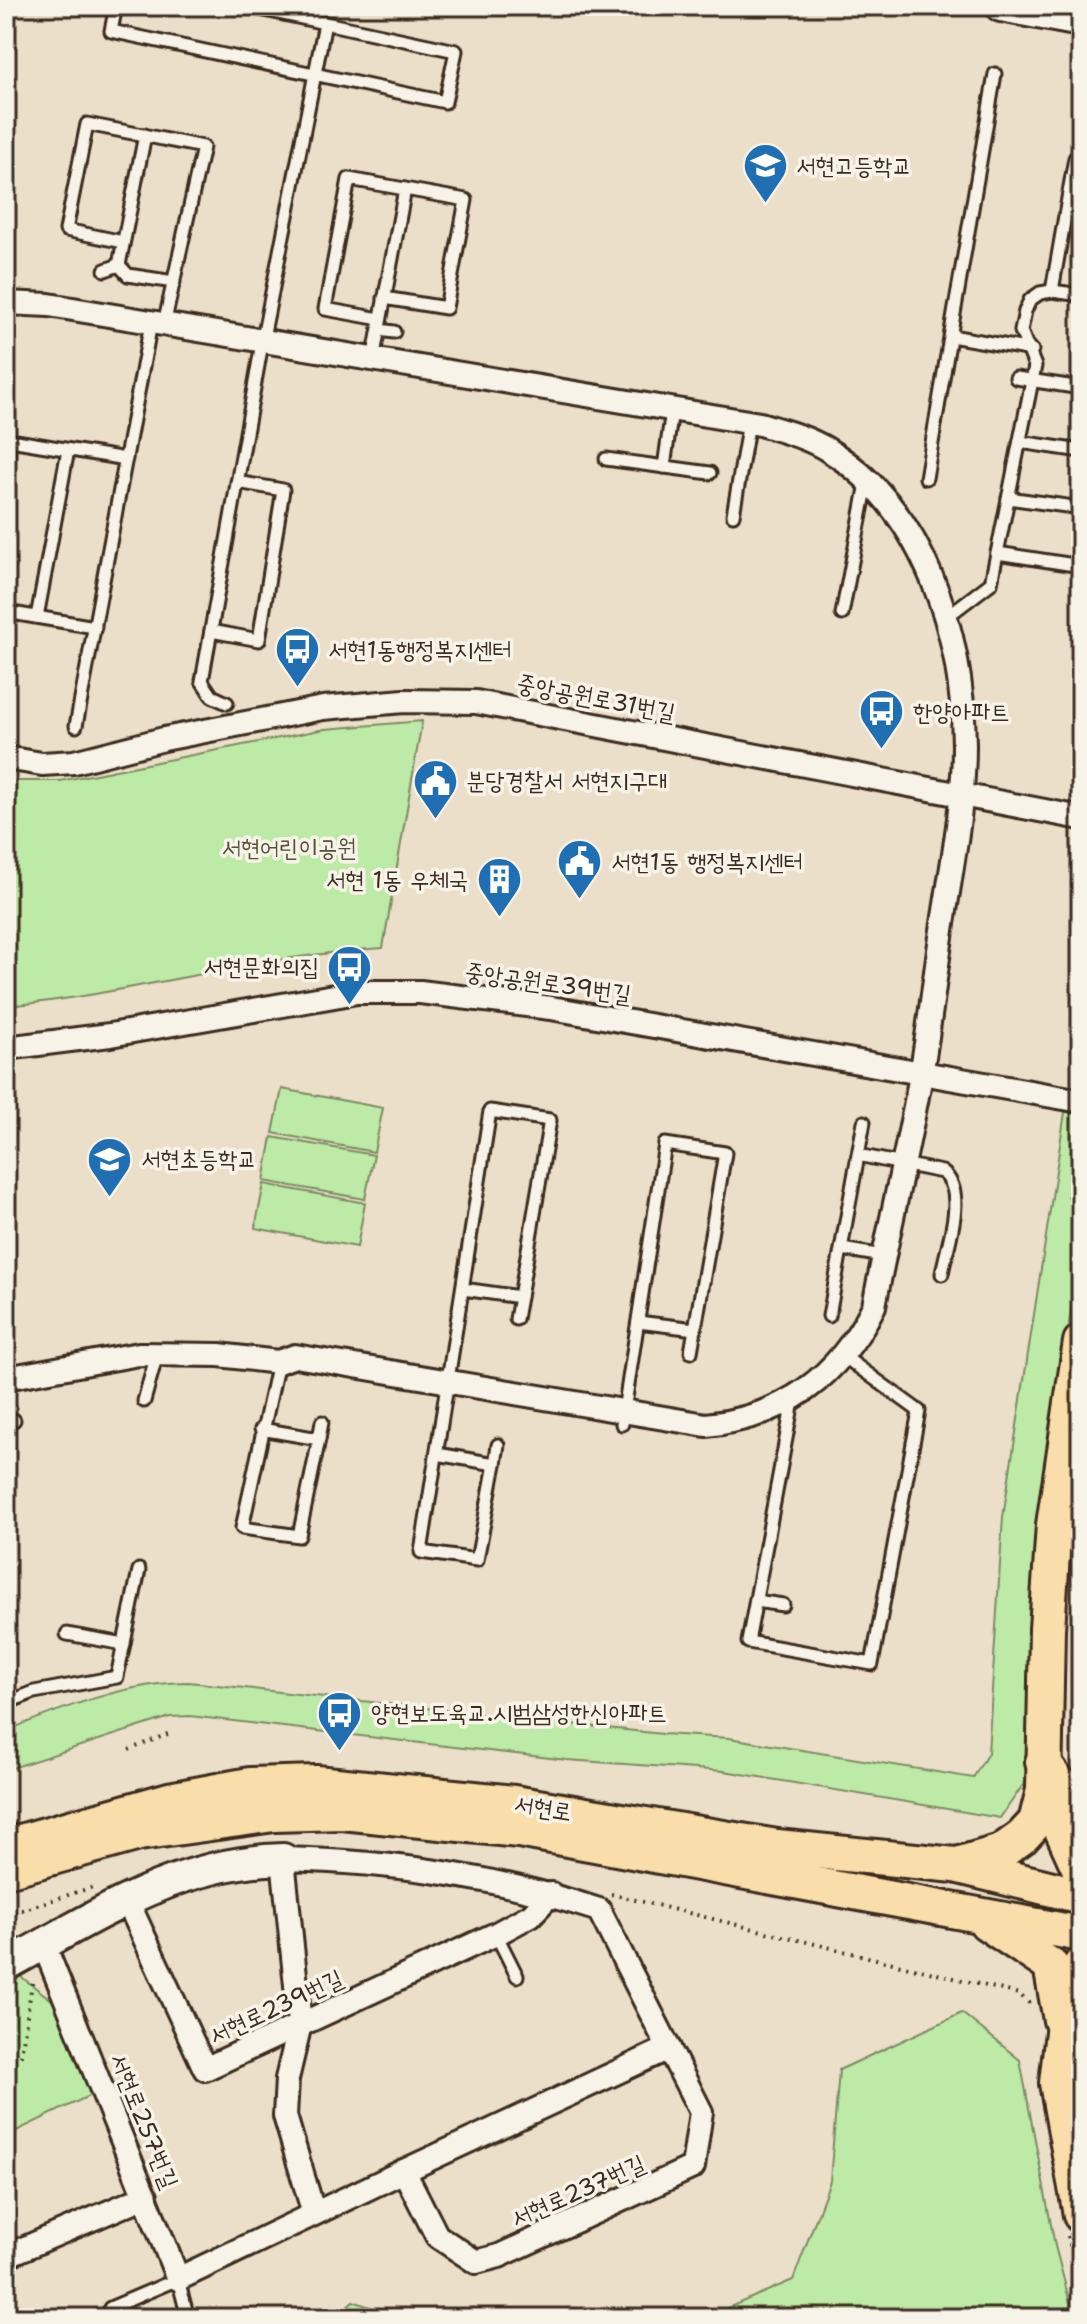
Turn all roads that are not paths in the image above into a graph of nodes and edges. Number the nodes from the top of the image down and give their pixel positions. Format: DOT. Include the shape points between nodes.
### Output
graph roads {
  1 [pos="116,6"];
  2 [pos="246,6"];
  3 [pos="1001,6"];
  4 [pos="1081,21"];
  5 [pos="325,23"];
  6 [pos="995,74"];
  7 [pos="315,75"];
  8 [pos="145,135"];
  9 [pos="1081,159"];
  10 [pos="405,189"];
  11 [pos="123,242"];
  12 [pos="119,265"];
  13 [pos="105,270"];
  14 [pos="174,282"];
  15 [pos="1052,291"];
  16 [pos="1081,295"];
  17 [pos="384,298"];
  18 [pos="6,303"];
  19 [pos="380,324"];
  20 [pos="158,325"];
  21 [pos="394,332"];
  22 [pos="951,336"];
  23 [pos="262,343"];
  24 [pos="1032,350"];
  25 [pos="372,361"];
  26 [pos="1016,378"];
  27 [pos="1033,381"];
  28 [pos="1081,388"];
  29 [pos="672,410"];
  30 [pos="749,422"];
  31 [pos="1020,442"];
  32 [pos="68,450"];
  33 [pos="1081,451"];
  34 [pos="126,459"];
  35 [pos="606,459"];
  36 [pos="6,465"];
  37 [pos="664,467"];
  38 [pos="710,473"];
  39 [pos="926,478"];
  40 [pos="237,482"];
  41 [pos="867,483"];
  42 [pos="1008,498"];
  43 [pos="1081,508"];
  44 [pos="733,515"];
  45 [pos="997,553"];
  46 [pos="1081,566"];
  47 [pos="6,612"];
  48 [pos="842,614"];
  49 [pos="37,617"];
  50 [pos="945,618"];
  51 [pos="95,627"];
  52 [pos="211,631"];
  53 [pos="227,703"];
  54 [pos="76,726"];
  55 [pos="6,758"];
  56 [pos="961,794"];
  57 [pos="1081,818"];
  58 [pos="6,1048"];
  59 [pos="921,1075"];
  60 [pos="1081,1101"];
  61 [pos="864,1122"];
  62 [pos="858,1155"];
  63 [pos="901,1164"];
  64 [pos="842,1249"];
  65 [pos="883,1256"];
  66 [pos="942,1274"];
  67 [pos="463,1289"];
  68 [pos="520,1297"];
  69 [pos="829,1316"];
  70 [pos="516,1319"];
  71 [pos="638,1322"];
  72 [pos="695,1329"];
  73 [pos="1081,1342"];
  74 [pos="691,1352"];
  75 [pos="157,1354"];
  76 [pos="842,1355"];
  77 [pos="278,1362"];
  78 [pos="6,1378"];
  79 [pos="450,1380"];
  80 [pos="144,1401"];
  81 [pos="793,1401"];
  82 [pos="624,1417"];
  83 [pos="322,1422"];
  84 [pos="261,1429"];
  85 [pos="319,1439"];
  86 [pos="498,1445"];
  87 [pos="437,1454"];
  88 [pos="495,1464"];
  89 [pos="139,1570"];
  90 [pos="756,1601"];
  91 [pos="783,1605"];
  92 [pos="67,1634"];
  93 [pos="124,1644"];
  94 [pos="6,1703"];
  95 [pos="1044,1776"];
  96 [pos="1081,1794"];
  97 [pos="6,1846"];
  98 [pos="283,1859"];
  99 [pos="955,1865"];
  100 [pos="6,1870"];
  101 [pos="1081,1872"];
  102 [pos="551,1894"];
  103 [pos="1081,1896"];
  104 [pos="126,1898"];
  105 [pos="966,1912"];
  106 [pos="496,1934"];
  107 [pos="1081,1934"];
  108 [pos="44,1945"];
  109 [pos="6,1965"];
  110 [pos="1081,1965"];
  111 [pos="517,1976"];
  112 [pos="300,2024"];
  113 [pos="1072,2046"];
  114 [pos="669,2048"];
  115 [pos="404,2171"];
  116 [pos="146,2196"];
  117 [pos="314,2214"];
  118 [pos="1073,2220"];
  119 [pos="6,2256"];
  120 [pos="178,2279"];
  121 [pos="110,2308"];
  122 [pos="188,2318"];
  1 -- 7 [label="lane" via="111,31"];
  2 -- 5 [label="lane"];
  3 -- 4 [label="street"];
  5 -- 7 [label="lane"];
  5 -- 7 [label="lane" via="456,51 445,102"];
  6 -- 22 [label="lane"];
  7 -- 23 [label="lane"];
  8 -- 11 [label="lane"];
  8 -- 11 [label="lane" via="87,124 66,230"];
  8 -- 14 [label="lane" via="203,147"];
  9 -- 15 [label="lane" via="1075,158"];
  10 -- 17 [label="lane"];
  10 -- 17 [label="lane" via="466,200 449,293 446,308"];
  10 -- 19 [label="lane" via="349,179 325,309"];
  11 -- 12 [label="lane"];
  12 -- 13 [label="lane"];
  12 -- 14 [label="lane" via="128,275"];
  14 -- 20 [label="lane"];
  15 -- 16 [label="lane"];
  15 -- 24 [label="lane" via="1030,300 1025,311 1021,331"];
  17 -- 19 [label="lane"];
  18 -- 20 [label="street" via="49,305"];
  19 -- 21 [label="lane"];
  19 -- 25 [label="lane"];
  20 -- 23 [label="street"];
  20 -- 34 [label="lane"];
  22 -- 24 [label="lane"];
  22 -- 39 [label="lane"];
  23 -- 25 [label="street"];
  23 -- 40 [label="lane"];
  24 -- 27 [label="lane"];
  25 -- 29 [label="street"];
  26 -- 27 [label="lane"];
  27 -- 28 [label="lane"];
  27 -- 31 [label="lane"];
  29 -- 30 [label="street"];
  29 -- 37 [label="lane"];
  30 -- 41 [label="street" via="829,450"];
  30 -- 44 [label="lane"];
  31 -- 33 [label="lane"];
  31 -- 42 [label="lane"];
  32 -- 34 [label="lane"];
  32 -- 36 [label="lane" via="10,440"];
  32 -- 49 [label="lane"];
  34 -- 51 [label="lane"];
  35 -- 37 [label="lane"];
  37 -- 38 [label="lane"];
  40 -- 52 [label="lane"];
  40 -- 52 [label="lane" via="283,490 259,640"];
  41 -- 48 [label="lane"];
  41 -- 50 [label="street" via="920,553"];
  42 -- 43 [label="lane"];
  42 -- 45 [label="lane"];
  45 -- 46 [label="lane"];
  45 -- 50 [label="lane" via="991,583"];
  47 -- 49 [label="lane"];
  49 -- 51 [label="lane"];
  50 -- 56 [label="street" via="960,674"];
  51 -- 54 [label="lane" via="86,649"];
  52 -- 53 [label="lane" via="202,681 212,696"];
  55 -- 56 [label="street, 중앙공원로31번길" via="74,762 323,708 476,702"];
  56 -- 57 [label="street, 중앙공원로31번길"];
  56 -- 59 [label="street"];
  58 -- 59 [label="street, 중앙공원로39번길" via="357,992 420,992 566,1010"];
  59 -- 60 [label="street, 중앙공원로39번길"];
  59 -- 63 [label="street"];
  61 -- 62 [label="lane"];
  62 -- 63 [label="lane"];
  62 -- 64 [label="lane"];
  63 -- 65 [label="street"];
  63 -- 66 [label="lane" via="942,1172 953,1185 956,1194"];
  64 -- 65 [label="lane"];
  64 -- 69 [label="lane"];
  65 -- 76 [label="street" via="874,1306"];
  67 -- 68 [label="lane"];
  67 -- 68 [label="lane" via="490,1111 550,1120"];
  67 -- 79 [label="lane"];
  68 -- 70 [label="lane"];
  71 -- 72 [label="lane"];
  71 -- 72 [label="lane" via="665,1144 725,1153"];
  71 -- 82 [label="lane"];
  72 -- 74 [label="lane"];
  73 -- 95 [label="main road" via="1054,1525"];
  75 -- 77 [label="street"];
  75 -- 78 [label="street" via="98,1359"];
  75 -- 80 [label="lane"];
  76 -- 81 [label="street"];
  76 -- 90 [label="lane" via="919,1411 872,1664 748,1642"];
  77 -- 79 [label="street" via="295,1356"];
  77 -- 84 [label="lane"];
  79 -- 82 [label="street"];
  79 -- 87 [label="lane"];
  81 -- 82 [label="street" via="757,1416 706,1425"];
  81 -- 90 [label="lane"];
  83 -- 85 [label="lane"];
  84 -- 85 [label="lane"];
  84 -- 85 [label="lane" via="242,1528 299,1536"];
  86 -- 88 [label="lane"];
  87 -- 88 [label="lane"];
  87 -- 88 [label="lane" via="421,1552 477,1560"];
  89 -- 93 [label="lane"];
  90 -- 91 [label="lane"];
  92 -- 93 [label="lane"];
  93 -- 94 [label="lane" via="117,1677 34,1692"];
  95 -- 96 [label="main road"];
  95 -- 99 [label="main road" via="1036,1822 1022,1837 1001,1852"];
  95 -- 101 [label="main road"];
  97 -- 99 [label="main road, 서현로" via="169,1800 250,1785 316,1783 514,1803 777,1847"];
  98 -- 102 [label="street" via="464,1874"];
  98 -- 104 [label="street" via="198,1870"];
  98 -- 112 [label="street"];
  99 -- 103 [label="main road, 서현로"];
  100 -- 105 [label="main road, 서현로" via="139,1833 274,1814 342,1812 519,1830"];
  102 -- 106 [label="street, 서현로239번길" via="531,1915"];
  102 -- 114 [label="street, 서현로237번길" via="602,1901"];
  104 -- 108 [label="street"];
  104 -- 112 [label="street, 서현로239번길" via="205,2069"];
  105 -- 107 [label="main road, 서현로"];
  105 -- 113 [label="main road" via="1051,1966"];
  106 -- 111 [label="lane"];
  106 -- 112 [label="street, 서현로239번길"];
  108 -- 109 [label="street"];
  108 -- 116 [label="street, 서현로257번길"];
  110 -- 113 [label="main road"];
  112 -- 117 [label="street" via="285,2116"];
  113 -- 118 [label="main road" via="1057,2083"];
  114 -- 115 [label="street"];
  114 -- 115 [label="street, 서현로237번길" via="701,2112 693,2167 476,2262 437,2236"];
  115 -- 117 [label="street"];
  116 -- 119 [label="street"];
  116 -- 120 [label="street, 서현로257번길"];
  117 -- 120 [label="street"];
  120 -- 121 [label="lane"];
  120 -- 122 [label="lane, 서현로257번길"];
}
